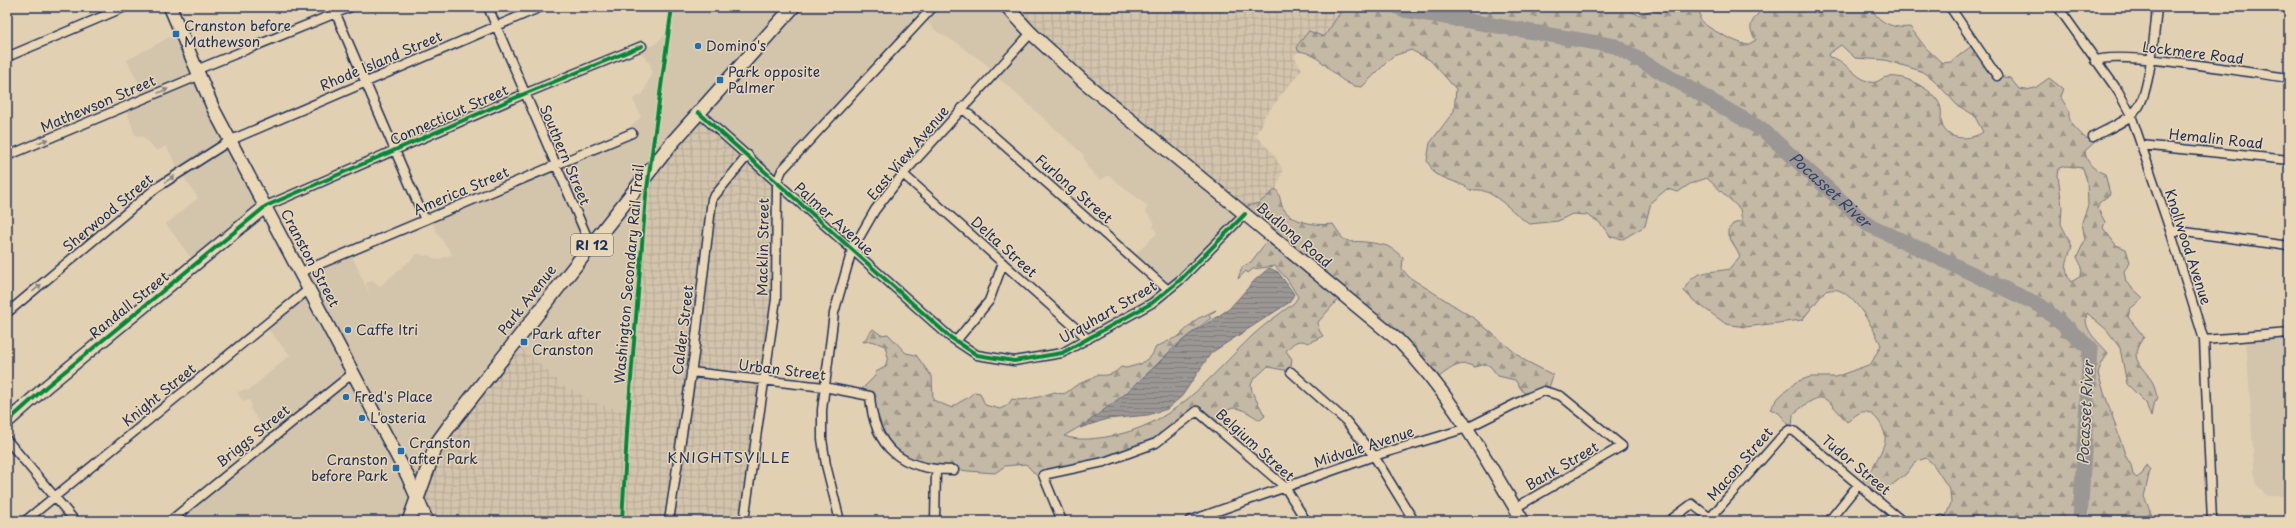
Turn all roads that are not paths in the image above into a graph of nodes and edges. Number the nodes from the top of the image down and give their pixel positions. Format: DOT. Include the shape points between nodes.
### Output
graph roads {
  1 [pos="125,7"];
  2 [pos="170,7"];
  3 [pos="351,7"];
  4 [pos="488,7"];
  5 [pos="541,7"];
  6 [pos="793,7"];
  7 [pos="933,7"];
  8 [pos="1007,7"];
  9 [pos="1950,7"];
  10 [pos="2058,7"];
  11 [pos="2157,7"];
  12 [pos="334,10"];
  13 [pos="496,26"];
  14 [pos="1031,33"];
  15 [pos="642,46"];
  16 [pos="7,57"];
  17 [pos="2150,60"];
  18 [pos="2095,61"];
  19 [pos="197,73"];
  20 [pos="1997,76"];
  21 [pos="2289,78"];
  22 [pos="365,82"];
  23 [pos="524,94"];
  24 [pos="962,108"];
  25 [pos="698,112"];
  26 [pos="2129,116"];
  27 [pos="632,133"];
  28 [pos="2093,137"];
  29 [pos="231,140"];
  30 [pos="2141,145"];
  31 [pos="394,151"];
  32 [pos="748,155"];
  33 [pos="7,156"];
  34 [pos="2289,160"];
  35 [pos="555,165"];
  36 [pos="903,174"];
  37 [pos="777,182"];
  38 [pos="266,206"];
  39 [pos="1245,214"];
  40 [pos="425,220"];
  41 [pos="2170,230"];
  42 [pos="591,246"];
  43 [pos="2289,246"];
  44 [pos="852,250"];
  45 [pos="1003,263"];
  46 [pos="301,272"];
  47 [pos="309,289"];
  48 [pos="1168,290"];
  49 [pos="7,313"];
  50 [pos="2289,333"];
  51 [pos="1088,339"];
  52 [pos="2204,340"];
  53 [pos="956,341"];
  54 [pos="691,372"];
  55 [pos="1291,372"];
  56 [pos="353,373"];
  57 [pos="763,381"];
  58 [pos="824,387"];
  59 [pos="7,422"];
  60 [pos="1467,428"];
  61 [pos="1792,430"];
  62 [pos="7,440"];
  63 [pos="1622,446"];
  64 [pos="1374,456"];
  65 [pos="936,470"];
  66 [pos="954,470"];
  67 [pos="1858,485"];
  68 [pos="1285,487"];
  69 [pos="55,496"];
  70 [pos="417,500"];
  71 [pos="1515,508"];
  72 [pos="1201,519"];
  73 [pos="1712,519"];
  74 [pos="25,521"];
  75 [pos="75,521"];
  76 [pos="170,521"];
  77 [pos="409,521"];
  78 [pos="427,521"];
  79 [pos="669,521"];
  80 [pos="744,521"];
  81 [pos="840,521"];
  82 [pos="935,521"];
  83 [pos="1062,521"];
  84 [pos="1189,521"];
  85 [pos="1306,521"];
  86 [pos="1414,521"];
  87 [pos="1523,521"];
  88 [pos="1669,521"];
  89 [pos="1828,521"];
  90 [pos="1902,521"];
  91 [pos="2212,521"];
  1 -- 16 [label="street"];
  2 -- 19 [label="main road, Cranston Street"];
  3 -- 12 [label="street, Mathewson Street"];
  4 -- 13 [label="street, Southern Street"];
  5 -- 13 [label="street, Rhode Island Street"];
  6 -- 25 [label="main road, Park Avenue / RI 12"];
  7 -- 37 [label="street, Macklin Street" via="782,170"];
  8 -- 14 [label="main road, Budlong Road"];
  9 -- 20 [label="street"];
  10 -- 18 [label="street, Knollwood Avenue"];
  11 -- 17 [label="street"];
  12 -- 19 [label="street, Mathewson Street"];
  12 -- 22 [label="street"];
  13 -- 22 [label="street, Rhode Island Street"];
  13 -- 23 [label="street, Southern Street"];
  14 -- 24 [label="street, East View Avenue"];
  14 -- 39 [label="main road, Budlong Road" via="1083,81"];
  15 -- 23 [label="street, Connecticut Street"];
  17 -- 18 [label="street, Lockmere Road" via="2111,56"];
  17 -- 21 [label="street, Lockmere Road"];
  17 -- 26 [label="street" via="2144,93 2137,110"];
  18 -- 26 [label="street, Knollwood Avenue" via="2118,92"];
  19 -- 29 [label="main road, Cranston Street"];
  33 -- 19 [label="street, Mathewson Street, one-way"];
  22 -- 29 [label="street, Rhode Island Street"];
  22 -- 31 [label="street"];
  23 -- 31 [label="street, Connecticut Street"];
  23 -- 35 [label="street, Southern Street"];
  24 -- 36 [label="street, East View Avenue"];
  24 -- 48 [label="street, Furlong Street"];
  25 -- 32 [label="street, Palmer Avenue"];
  25 -- 42 [label="main road, Park Avenue / RI 12"];
  26 -- 28 [label="street"];
  26 -- 30 [label="street, Knollwood Avenue"];
  27 -- 35 [label="street, America Street"];
  29 -- 38 [label="main road, Cranston Street"];
  49 -- 29 [label="street, Sherwood Street, one-way" via="156,188"];
  30 -- 34 [label="street, Hemalin Road"];
  30 -- 41 [label="street, Knollwood Avenue"];
  31 -- 38 [label="street, Connecticut Street"];
  31 -- 40 [label="street"];
  32 -- 37 [label="street, Palmer Avenue"];
  32 -- 54 [label="street, Calder Street" via="712,199"];
  35 -- 40 [label="street, America Street"];
  35 -- 42 [label="street, Southern Street"];
  36 -- 44 [label="street, East View Avenue" via="875,210"];
  36 -- 45 [label="street, Delta Street"];
  37 -- 44 [label="street, Palmer Avenue"];
  37 -- 57 [label="street, Macklin Street" via="776,298"];
  38 -- 46 [label="main road, Cranston Street"];
  38 -- 59 [label="main road, Randall Street" via="47,386"];
  39 -- 48 [label="street, Urquhart Street"];
  39 -- 60 [label="main road, Budlong Road" via="1399,341 1439,386"];
  40 -- 46 [label="street, America Street"];
  41 -- 43 [label="street"];
  41 -- 52 [label="street, Knollwood Avenue"];
  42 -- 70 [label="main road, Park Avenue / RI 12" via="444,432"];
  44 -- 53 [label="street, Palmer Avenue"];
  44 -- 58 [label="street, East View Avenue" via="834,313"];
  45 -- 51 [label="street, Delta Street"];
  45 -- 53 [label="street" via="989,301"];
  46 -- 47 [label="main road, Cranston Street"];
  47 -- 56 [label="main road, Cranston Street"];
  47 -- 69 [label="street, Knight Street"];
  48 -- 51 [label="street, Urquhart Street" via="1152,303"];
  50 -- 52 [label="street"];
  51 -- 53 [label="street, Urquhart Street" via="1062,353 1014,361 977,355"];
  52 -- 91 [label="street, Knollwood Avenue"];
  54 -- 57 [label="street, Urban Street"];
  54 -- 79 [label="street, Calder Street"];
  55 -- 64 [label="street" via="1346,421"];
  56 -- 70 [label="main road, Cranston Street" via="408,477"];
  56 -- 76 [label="street, Briggs Street"];
  57 -- 58 [label="street, Urban Street"];
  57 -- 80 [label="street, Macklin Street"];
  58 -- 65 [label="street, Urban Street" via="870,396 871,415 887,447 904,461"];
  58 -- 81 [label="street, East View Avenue" via="822,439"];
  60 -- 63 [label="street, Midvale Avenue" via="1544,391 1561,396"];
  60 -- 64 [label="street, Midvale Avenue"];
  60 -- 71 [label="main road, Budlong Road"];
  61 -- 67 [label="street, Tudor Street"];
  61 -- 73 [label="street, Macon Street" via="1784,434"];
  62 -- 69 [label="street"];
  63 -- 71 [label="street, Bank Street"];
  64 -- 68 [label="street, Midvale Avenue"];
  64 -- 86 [label="street"];
  65 -- 66 [label="street"];
  65 -- 82 [label="street"];
  67 -- 89 [label="street"];
  67 -- 90 [label="street, Tudor Street"];
  68 -- 72 [label="street, Midvale Avenue"];
  68 -- 83 [label="street, Belgium Street" via="1197,411 1156,443 1104,462 1043,475"];
  68 -- 85 [label="street, Belgium Street"];
  69 -- 74 [label="street, Knight Street"];
  69 -- 75 [label="street"];
  70 -- 77 [label="main road, RI 12"];
  70 -- 78 [label="main road, Cranston Street"];
  71 -- 87 [label="main road, Budlong Road"];
  72 -- 84 [label="street, Midvale Avenue"];
  73 -- 88 [label="street" via="1692,504"];
}
